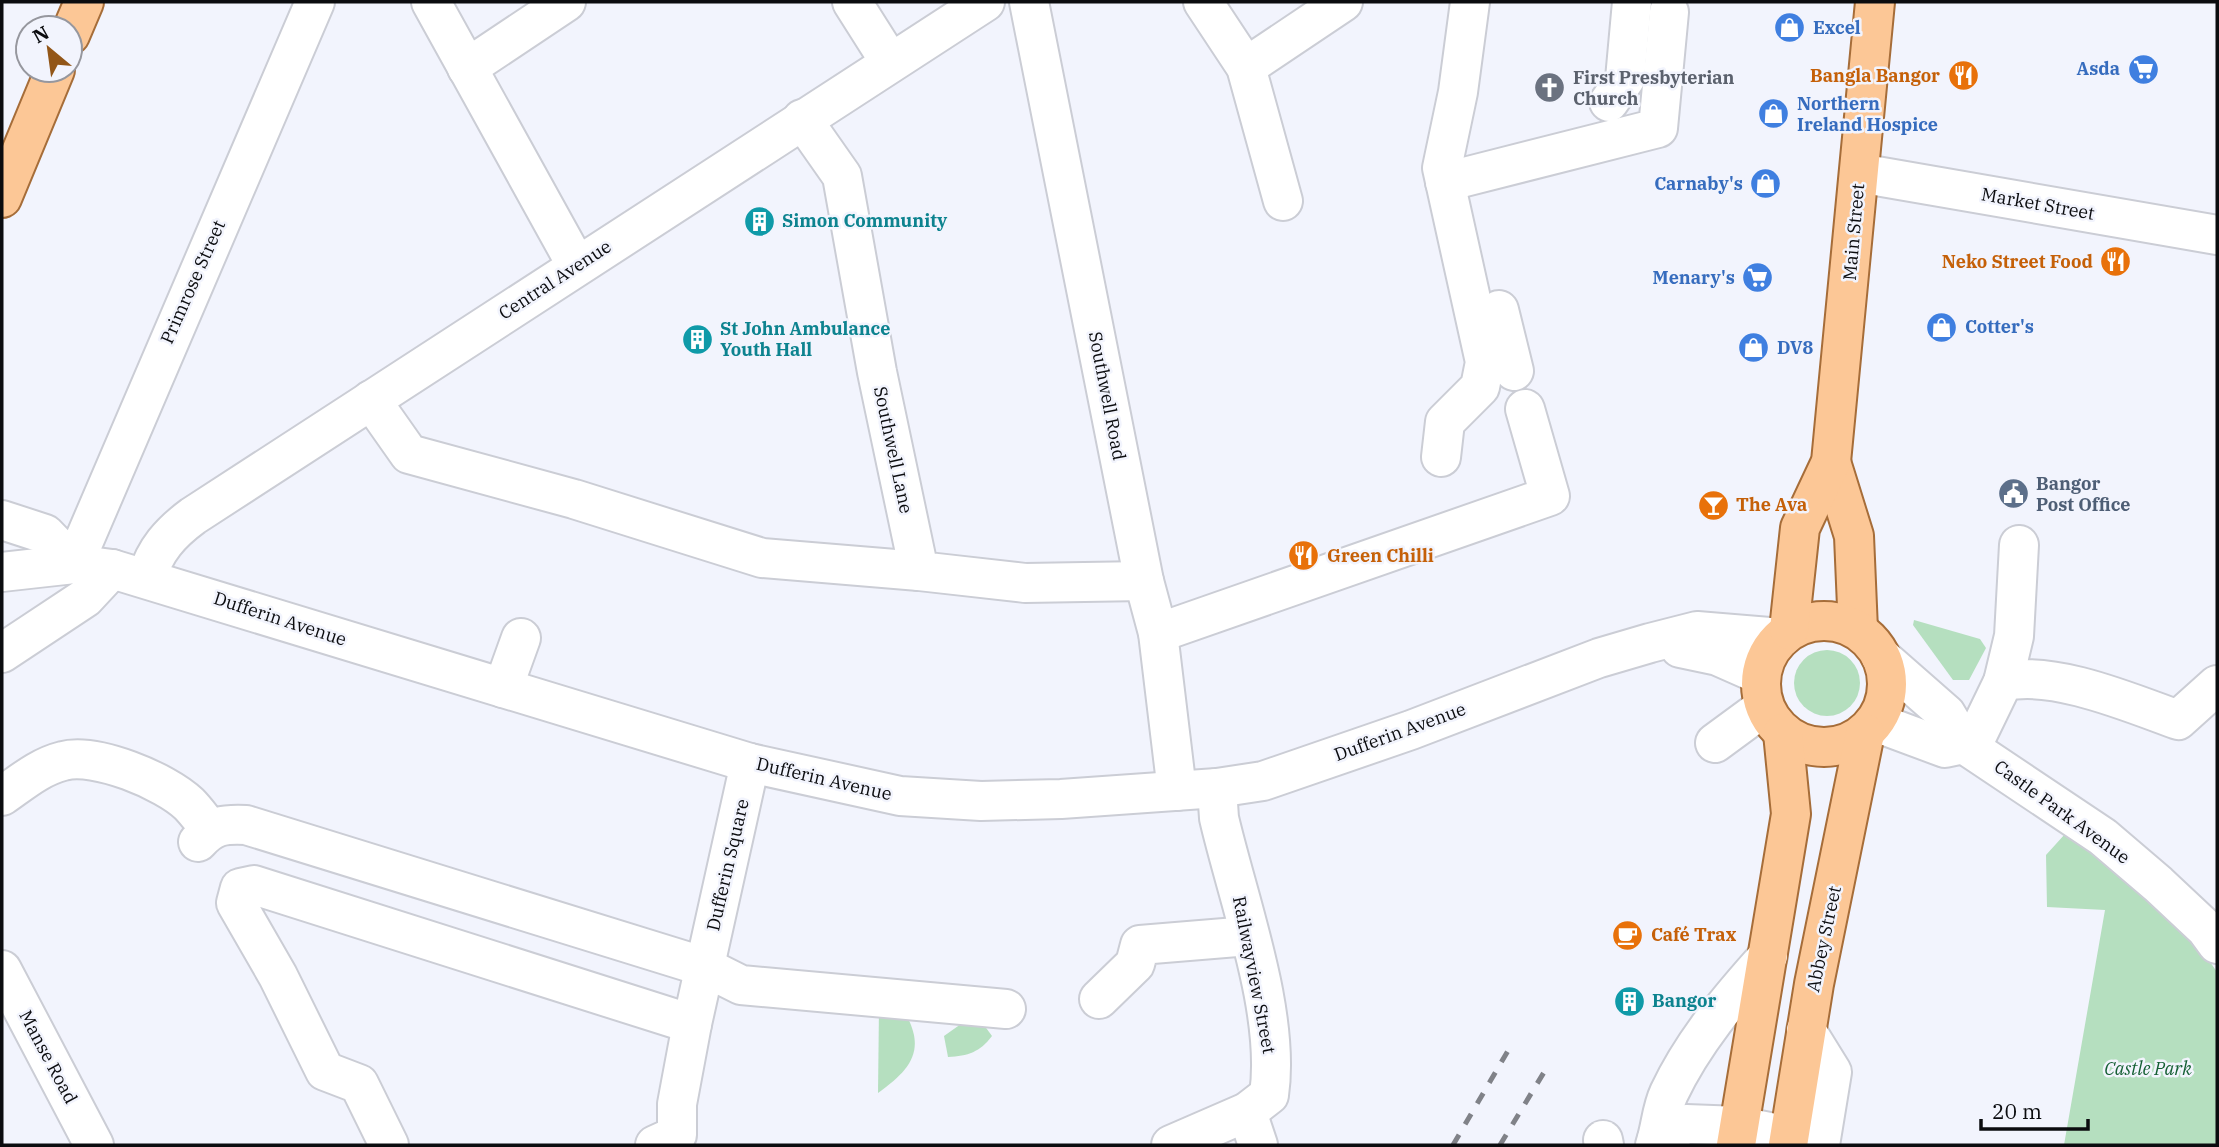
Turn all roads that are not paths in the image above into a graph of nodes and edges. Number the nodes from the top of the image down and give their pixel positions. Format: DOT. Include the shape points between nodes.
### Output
graph roads {
  1 [pos="315,2"];
  2 [pos="431,2"];
  3 [pos="566,2"];
  4 [pos="852,2"];
  5 [pos="985,2"];
  6 [pos="1029,2"];
  7 [pos="1203,2"];
  8 [pos="1342,2"];
  9 [pos="1470,2"];
  10 [pos="1632,2"];
  11 [pos="1875,2"];
  12 [pos="1669,12"];
  13 [pos="890,62"];
  14 [pos="1246,67"];
  15 [pos="467,68"];
  16 [pos="49,84"];
  17 [pos="1609,102"];
  18 [pos="802,119"];
  19 [pos="1859,173"];
  20 [pos="1448,196"];
  21 [pos="2,198"];
  22 [pos="1283,201"];
  23 [pos="2217,235"];
  24 [pos="577,266"];
  25 [pos="1514,371"];
  26 [pos="371,400"];
  27 [pos="1525,409"];
  28 [pos="1441,457"];
  29 [pos="1831,462"];
  30 [pos="2,520"];
  31 [pos="2019,545"];
  32 [pos="74,564"];
  33 [pos="919,571"];
  34 [pos="2,572"];
  35 [pos="129,573"];
  36 [pos="1144,581"];
  37 [pos="1158,633"];
  38 [pos="1785,634"];
  39 [pos="521,638"];
  40 [pos="1650,643"];
  41 [pos="1870,644"];
  42 [pos="2,653"];
  43 [pos="2003,682"];
  44 [pos="2217,685"];
  45 [pos="503,688"];
  46 [pos="1769,705"];
  47 [pos="1870,728"];
  48 [pos="1715,743"];
  49 [pos="1967,746"];
  50 [pos="750,763"];
  51 [pos="1217,789"];
  52 [pos="1177,791"];
  53 [pos="2,796"];
  54 [pos="1249,936"];
  55 [pos="2217,944"];
  56 [pos="1768,956"];
  57 [pos="705,967"];
  58 [pos="2,970"];
  59 [pos="1099,999"];
  60 [pos="1006,1009"];
  61 [pos="692,1024"];
  62 [pos="1253,1128"];
  63 [pos="1738,1135"];
  64 [pos="1656,1142"];
  65 [pos="1799,1142"];
  66 [pos="94,1145"];
  67 [pos="389,1145"];
  68 [pos="655,1145"];
  69 [pos="1171,1145"];
  1 -- 32 [label="street, Primrose Street"];
  2 -- 15 [label="street"];
  3 -- 15 [label="street"];
  4 -- 13 [label="street"];
  5 -- 13 [label="street, Central Avenue"];
  6 -- 36 [label="street, Southwell Road"];
  7 -- 14 [label="street"];
  8 -- 14 [label="street"];
  9 -- 20 [label="street" via="1442,168"];
  10 -- 17 [label="street" via="1625,79"];
  11 -- 19 [label="main road, Main Street"];
  12 -- 20 [label="street" via="1658,128"];
  13 -- 18 [label="street, Central Avenue"];
  14 -- 22 [label="street"];
  15 -- 24 [label="street"];
  16 -- 21 [label="main road"];
  18 -- 24 [label="street, Central Avenue"];
  18 -- 33 [label="street, Southwell Lane" via="842,176 864,379 887,477"];
  19 -- 23 [label="street, Market Street"];
  19 -- 29 [label="main road, Main Street"];
  20 -- 25 [label="street" via="1478,215"];
  20 -- 28 [label="street" via="1485,362 1480,387 1445,422"];
  24 -- 26 [label="street, Central Avenue"];
  26 -- 33 [label="street" via="409,454 575,499 762,558"];
  26 -- 35 [label="street, Central Avenue" via="178,527 154,555"];
  27 -- 37 [label="street" via="1550,496"];
  29 -- 38 [label="main road, Main Street" via="1800,528"];
  29 -- 41 [label="main road, Main Street" via="1854,536"];
  30 -- 32 [label="street" via="45,534"];
  31 -- 43 [label="street" via="2014,636"];
  32 -- 34 [label="street, Dufferin Avenue"];
  32 -- 35 [label="street, Dufferin Avenue"];
  33 -- 36 [label="street" via="1025,583"];
  35 -- 42 [label="street, Central Avenue"];
  35 -- 45 [label="street, Dufferin Avenue"];
  36 -- 37 [label="street, Southwell Road"];
  37 -- 52 [label="street, Southwell Road"];
  38 -- 40 [label="street, Dufferin Avenue" via="1697,631"];
  38 -- 41 [label="main road" via="1824,620"];
  38 -- 46 [label="main road" via="1766,658"];
  39 -- 45 [label="street"];
  40 -- 46 [label="street, Dufferin Avenue" via="1718,656"];
  40 -- 51 [label="street, Dufferin Avenue" via="1263,781"];
  41 -- 47 [label="main road" via="1887,674 1887,692"];
  41 -- 49 [label="street, Castle Park Avenue" via="1946,714"];
  43 -- 44 [label="street" via="2021,677 2101,692 2178,720"];
  43 -- 49 [label="street"];
  45 -- 50 [label="street, Dufferin Avenue"];
  46 -- 47 [label="main road" via="1814,747 1832,747"];
  46 -- 48 [label="street"];
  46 -- 56 [label="main road" via="1791,814"];
  47 -- 49 [label="street" via="1945,748"];
  47 -- 65 [label="main road, Abbey Street" via="1806,1030"];
  49 -- 55 [label="street, Castle Park Avenue" via="2103,837"];
  50 -- 52 [label="street, Dufferin Avenue" via="900,796 1047,800"];
  50 -- 57 [label="street, Dufferin Square"];
  51 -- 52 [label="street, Dufferin Avenue"];
  51 -- 54 [label="street, Railwayview Street" via="1219,818"];
  53 -- 57 [label="street" via="43,768 65,760 88,759 141,777 187,802 204,836 225,824 246,825"];
  54 -- 59 [label="street" via="1140,945 1135,964"];
  54 -- 62 [label="street, Railwayview Street" via="1273,1069 1269,1095"];
  56 -- 63 [label="main road"];
  56 -- 64 [label="street" via="1729,999 1677,1079 1660,1118"];
  57 -- 60 [label="street" via="741,985"];
  57 -- 61 [label="street, Dufferin Square"];
  58 -- 66 [label="street, Manse Road"];
  61 -- 67 [label="street" via="254,885 240,888 236,903 325,1071 359,1084"];
  61 -- 68 [label="street, Dufferin Square" via="677,1104 677,1135"];
  62 -- 69 [label="street, Railwayview Street"];
  63 -- 64 [label="street" via="1686,1124"];
  63 -- 65 [label="street"];
}
